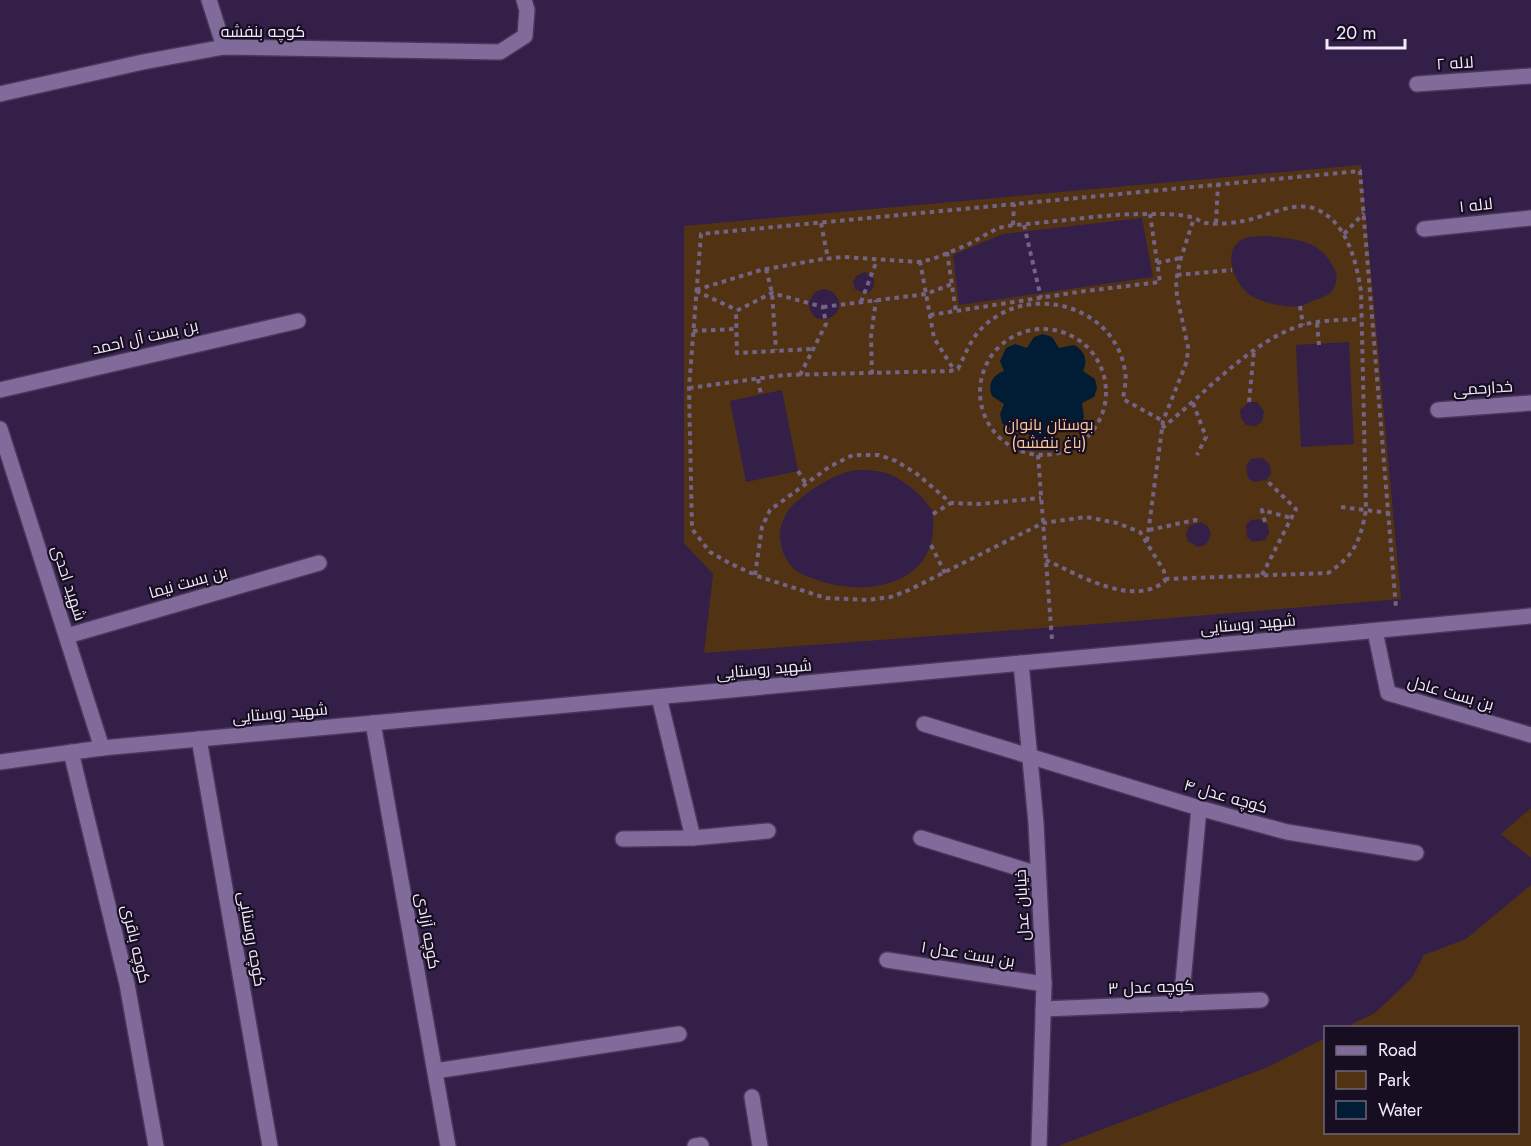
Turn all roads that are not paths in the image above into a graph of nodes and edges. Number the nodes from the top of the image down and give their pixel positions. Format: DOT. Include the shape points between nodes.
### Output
graph roads {
  1 [pos="209,0"];
  2 [pos="524,0"];
  3 [pos="224,47"];
  4 [pos="1531,76"];
  5 [pos="1417,84"];
  6 [pos="0,94"];
  7 [pos="1531,218"];
  8 [pos="1424,229"];
  9 [pos="298,321"];
  10 [pos="0,390"];
  11 [pos="1531,403"];
  12 [pos="1438,410"];
  13 [pos="0,429"];
  14 [pos="319,563"];
  15 [pos="1531,616"];
  16 [pos="1375,631"];
  17 [pos="67,636"];
  18 [pos="1021,663"];
  19 [pos="659,697"];
  20 [pos="373,723"];
  21 [pos="924,724"];
  22 [pos="1531,735"];
  23 [pos="199,739"];
  24 [pos="102,748"];
  25 [pos="71,752"];
  26 [pos="1030,757"];
  27 [pos="0,762"];
  28 [pos="1199,808"];
  29 [pos="768,831"];
  30 [pos="693,838"];
  31 [pos="921,838"];
  32 [pos="623,839"];
  33 [pos="1416,853"];
  34 [pos="1038,874"];
  35 [pos="887,960"];
  36 [pos="1044,984"];
  37 [pos="1261,1000"];
  38 [pos="1181,1004"];
  39 [pos="1043,1009"];
  40 [pos="679,1034"];
  41 [pos="435,1071"];
  42 [pos="752,1097"];
  43 [pos="156,1146"];
  44 [pos="270,1146"];
  45 [pos="448,1146"];
  46 [pos="760,1146"];
  47 [pos="1039,1146"];
  1 -- 3 [label="street"];
  2 -- 3 [label="street, کوچه بنفشه" via="525,36 500,52"];
  3 -- 6 [label="street, کوچه بنفشه"];
  4 -- 5 [label="street, لاله ۲"];
  7 -- 8 [label="street, لاله ۱"];
  9 -- 10 [label="street, بن بست آل احمد"];
  11 -- 12 [label="street, خدارحمی"];
  13 -- 17 [label="street, شهید احدی"];
  14 -- 17 [label="street, بن بست نیما"];
  15 -- 16 [label="street, شهید روستایی"];
  16 -- 18 [label="street, شهید روستایی"];
  16 -- 22 [label="street, بن بست عادل" via="1388,693"];
  17 -- 24 [label="street, شهید احدی"];
  18 -- 19 [label="street, شهید روستایی"];
  18 -- 26 [label="street, خیابان عدل"];
  19 -- 20 [label="street, شهید روستایی"];
  19 -- 30 [label="street"];
  20 -- 23 [label="street, شهید روستایی"];
  20 -- 41 [label="street, کوچه آزادی"];
  21 -- 26 [label="street, کوچه عدل ۴"];
  23 -- 24 [label="street, شهید روستایی"];
  23 -- 44 [label="street, کوچه روستایی"];
  24 -- 25 [label="street, شهید روستایی"];
  25 -- 27 [label="street, شهید روستایی"];
  25 -- 43 [label="street, کوچه باقری" via="127,984"];
  26 -- 28 [label="street, کوچه عدل ۴"];
  26 -- 34 [label="street, خیابان عدل"];
  28 -- 33 [label="street, کوچه عدل ۴" via="1287,832"];
  28 -- 38 [label="street"];
  29 -- 30 [label="street"];
  30 -- 32 [label="street"];
  31 -- 34 [label="street"];
  34 -- 36 [label="street, خیابان عدل"];
  35 -- 36 [label="street, بن بست عدل ۱"];
  36 -- 39 [label="street, خیابان عدل"];
  37 -- 38 [label="street, کوچه عدل ۳"];
  38 -- 39 [label="street, کوچه عدل ۳"];
  39 -- 47 [label="street, خیابان عدل"];
  40 -- 41 [label="street"];
  41 -- 45 [label="street, کوچه آزادی"];
  42 -- 46 [label="street"];
}
